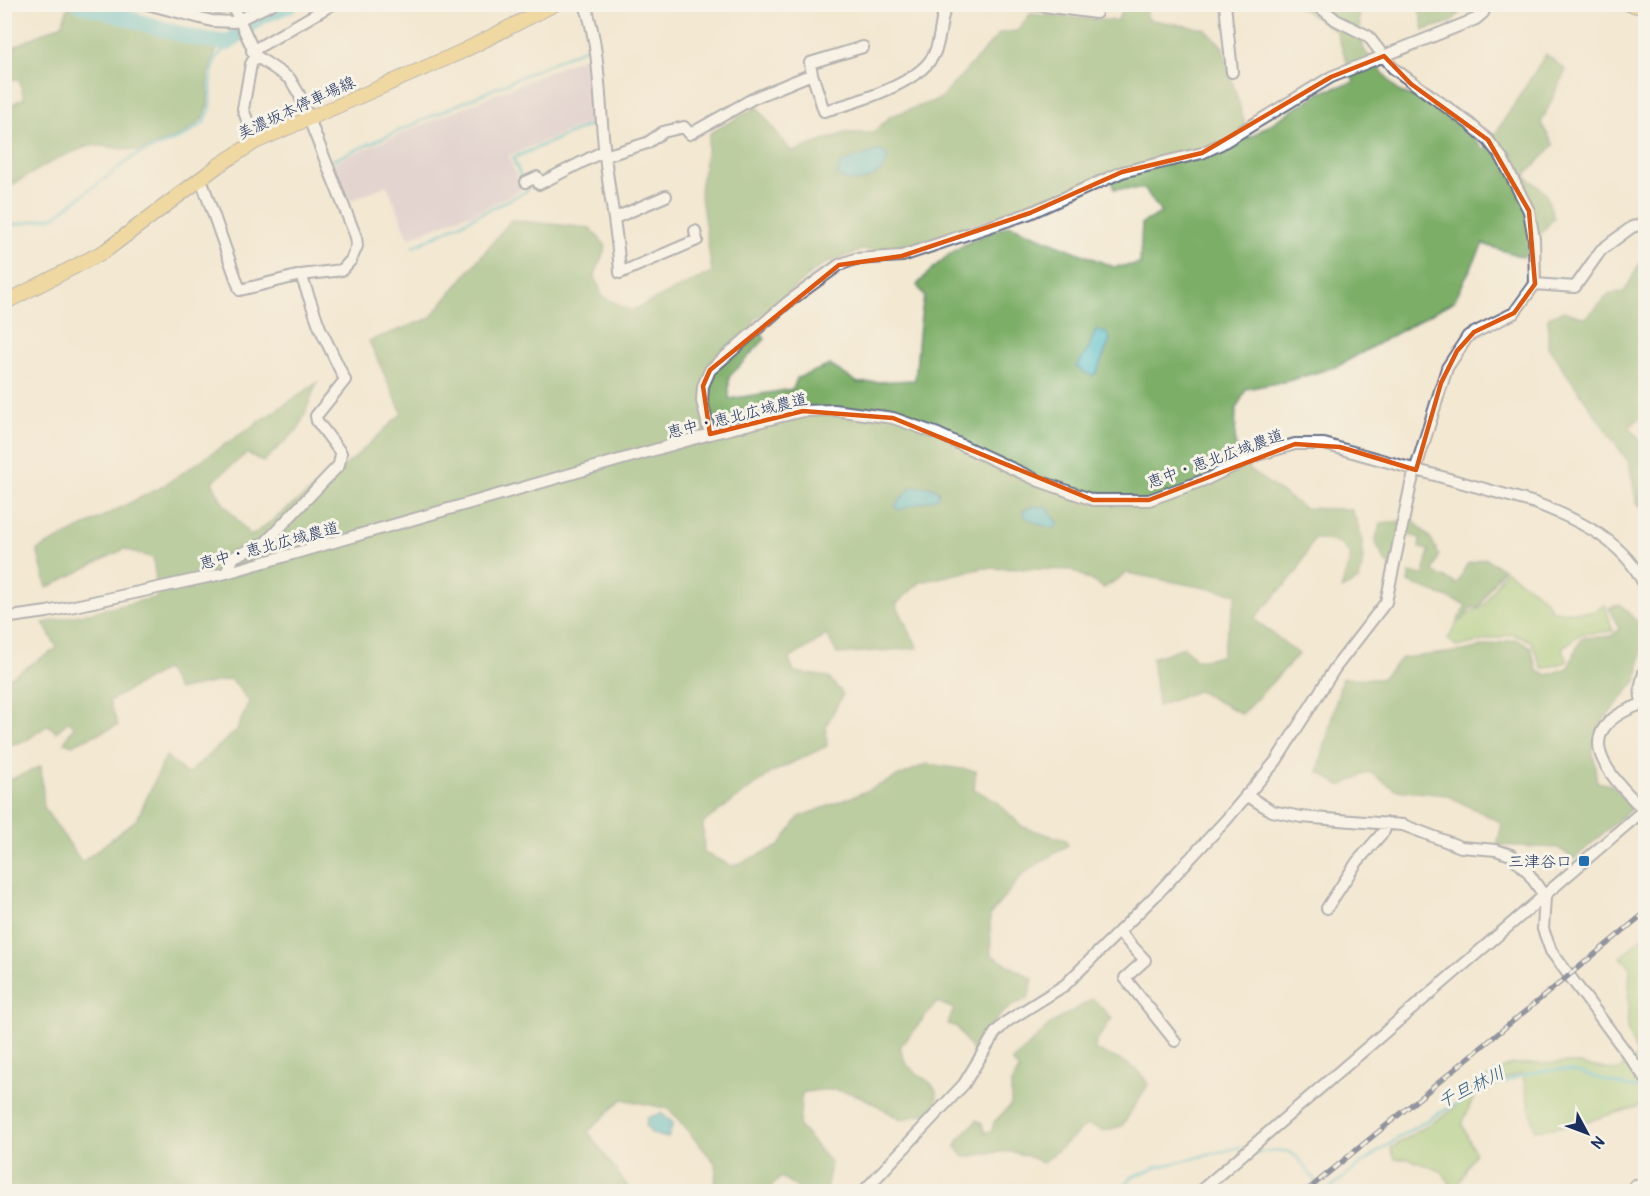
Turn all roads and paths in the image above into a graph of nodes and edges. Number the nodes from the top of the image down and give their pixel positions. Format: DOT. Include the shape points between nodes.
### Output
graph roads {
  1 [pos="147,4"];
  2 [pos="232,4"];
  3 [pos="272,4"];
  4 [pos="333,4"];
  5 [pos="555,4"];
  6 [pos="585,4"];
  7 [pos="947,4"];
  8 [pos="1029,4"];
  9 [pos="1096,4"];
  10 [pos="1225,4"];
  11 [pos="1316,4"];
  12 [pos="1487,4"];
  13 [pos="1629,4"];
  14 [pos="1646,8"];
  15 [pos="237,20"];
  16 [pos="862,47"];
  17 [pos="254,53"];
  18 [pos="1384,56"];
  19 [pos="1232,72"];
  20 [pos="812,74"];
  21 [pos="309,117"];
  22 [pos="255,142"];
  23 [pos="605,154"];
  24 [pos="201,178"];
  25 [pos="526,182"];
  26 [pos="666,196"];
  27 [pos="615,218"];
  28 [pos="1646,223"];
  29 [pos="695,231"];
  30 [pos="301,275"];
  31 [pos="1534,284"];
  32 [pos="4,303"];
  33 [pos="710,434"];
  34 [pos="1416,470"];
  35 [pos="226,573"];
  36 [pos="1646,589"];
  37 [pos="4,618"];
  38 [pos="1646,666"];
  39 [pos="1644,706"];
  40 [pos="1246,795"];
  41 [pos="1645,809"];
  42 [pos="1386,823"];
  43 [pos="1545,897"];
  44 [pos="1327,908"];
  45 [pos="1119,932"];
  46 [pos="1175,1041"];
  47 [pos="1643,1075"];
  48 [pos="863,1191"];
  49 [pos="1198,1191"];
  50 [pos="1631,1191"];
  51 [pos="1644,1191"];
  1 -- 15 [label="street" via="212,21"];
  2 -- 15 [label="street"];
  3 -- 15 [label="street"];
  4 -- 17 [label="street"];
  5 -- 21 [label="main road, 美濃坂本停車場線" via="461,52"];
  6 -- 23 [label="street" via="599,83"];
  7 -- 20 [label="street" via="933,58 896,85 824,111"];
  8 -- 9 [label="street" via="1096,13"];
  10 -- 19 [label="street"];
  11 -- 18 [label="street" via="1336,20 1368,36"];
  12 -- 18 [label="street" via="1476,19"];
  13 -- 14 [label="main road"];
  15 -- 17 [label="street"];
  16 -- 20 [label="street" via="810,63"];
  17 -- 21 [label="street" via="290,80"];
  17 -- 22 [label="street" via="243,109"];
  18 -- 31 [label="street" via="1411,84 1470,124 1502,158 1529,211 1534,239"];
  18 -- 33 [label="street" via="1331,77 1202,153 1122,172 1030,213 902,256 855,259 839,265 788,302 710,370 702,401"];
  20 -- 23 [label="street" via="754,98 690,134 684,127"];
  21 -- 22 [label="main road, 美濃坂本停車場線"];
  21 -- 30 [label="street" via="357,246 342,270"];
  22 -- 24 [label="main road, 美濃坂本停車場線"];
  23 -- 25 [label="street" via="539,184 537,177"];
  23 -- 27 [label="street"];
  24 -- 30 [label="street" via="240,290"];
  24 -- 32 [label="main road, 美濃坂本停車場線" via="105,251"];
  26 -- 27 [label="street"];
  27 -- 29 [label="street" via="620,273 697,240"];
  28 -- 31 [label="street" via="1632,227 1601,250 1575,287"];
  30 -- 35 [label="street" via="345,380 316,416 341,453 339,465 266,542 234,557"];
  31 -- 34 [label="street" via="1514,313 1474,332 1457,351 1441,383"];
  33 -- 34 [label="street, 恵中・恵北広域農道" via="803,411 875,414 938,434 1076,495 1122,502 1149,500 1170,493 1257,455 1295,444 1340,447"];
  33 -- 35 [label="street, 恵中・恵北広域農道"];
  34 -- 36 [label="street, 恵中・恵北広域農道" via="1535,503 1576,520 1598,532 1625,557"];
  34 -- 40 [label="street" via="1386,602 1335,668 1275,761"];
  35 -- 37 [label="street, 恵中・恵北広域農道"];
  38 -- 39 [label="street" via="1640,691"];
  39 -- 41 [label="street" via="1614,716 1602,732 1599,749 1606,770"];
  40 -- 42 [label="street" via="1272,811 1301,817"];
  40 -- 45 [label="street"];
  41 -- 43 [label="street"];
  42 -- 43 [label="street" via="1432,833 1461,847 1512,855"];
  42 -- 44 [label="street"];
  43 -- 47 [label="street" via="1543,929 1551,951"];
  43 -- 49 [label="street"];
  45 -- 46 [label="street" via="1145,960 1125,978"];
  45 -- 48 [label="street" via="1065,985 995,1033 955,1095"];
  50 -- 51 [label="street" via="1635,1185"];
}
